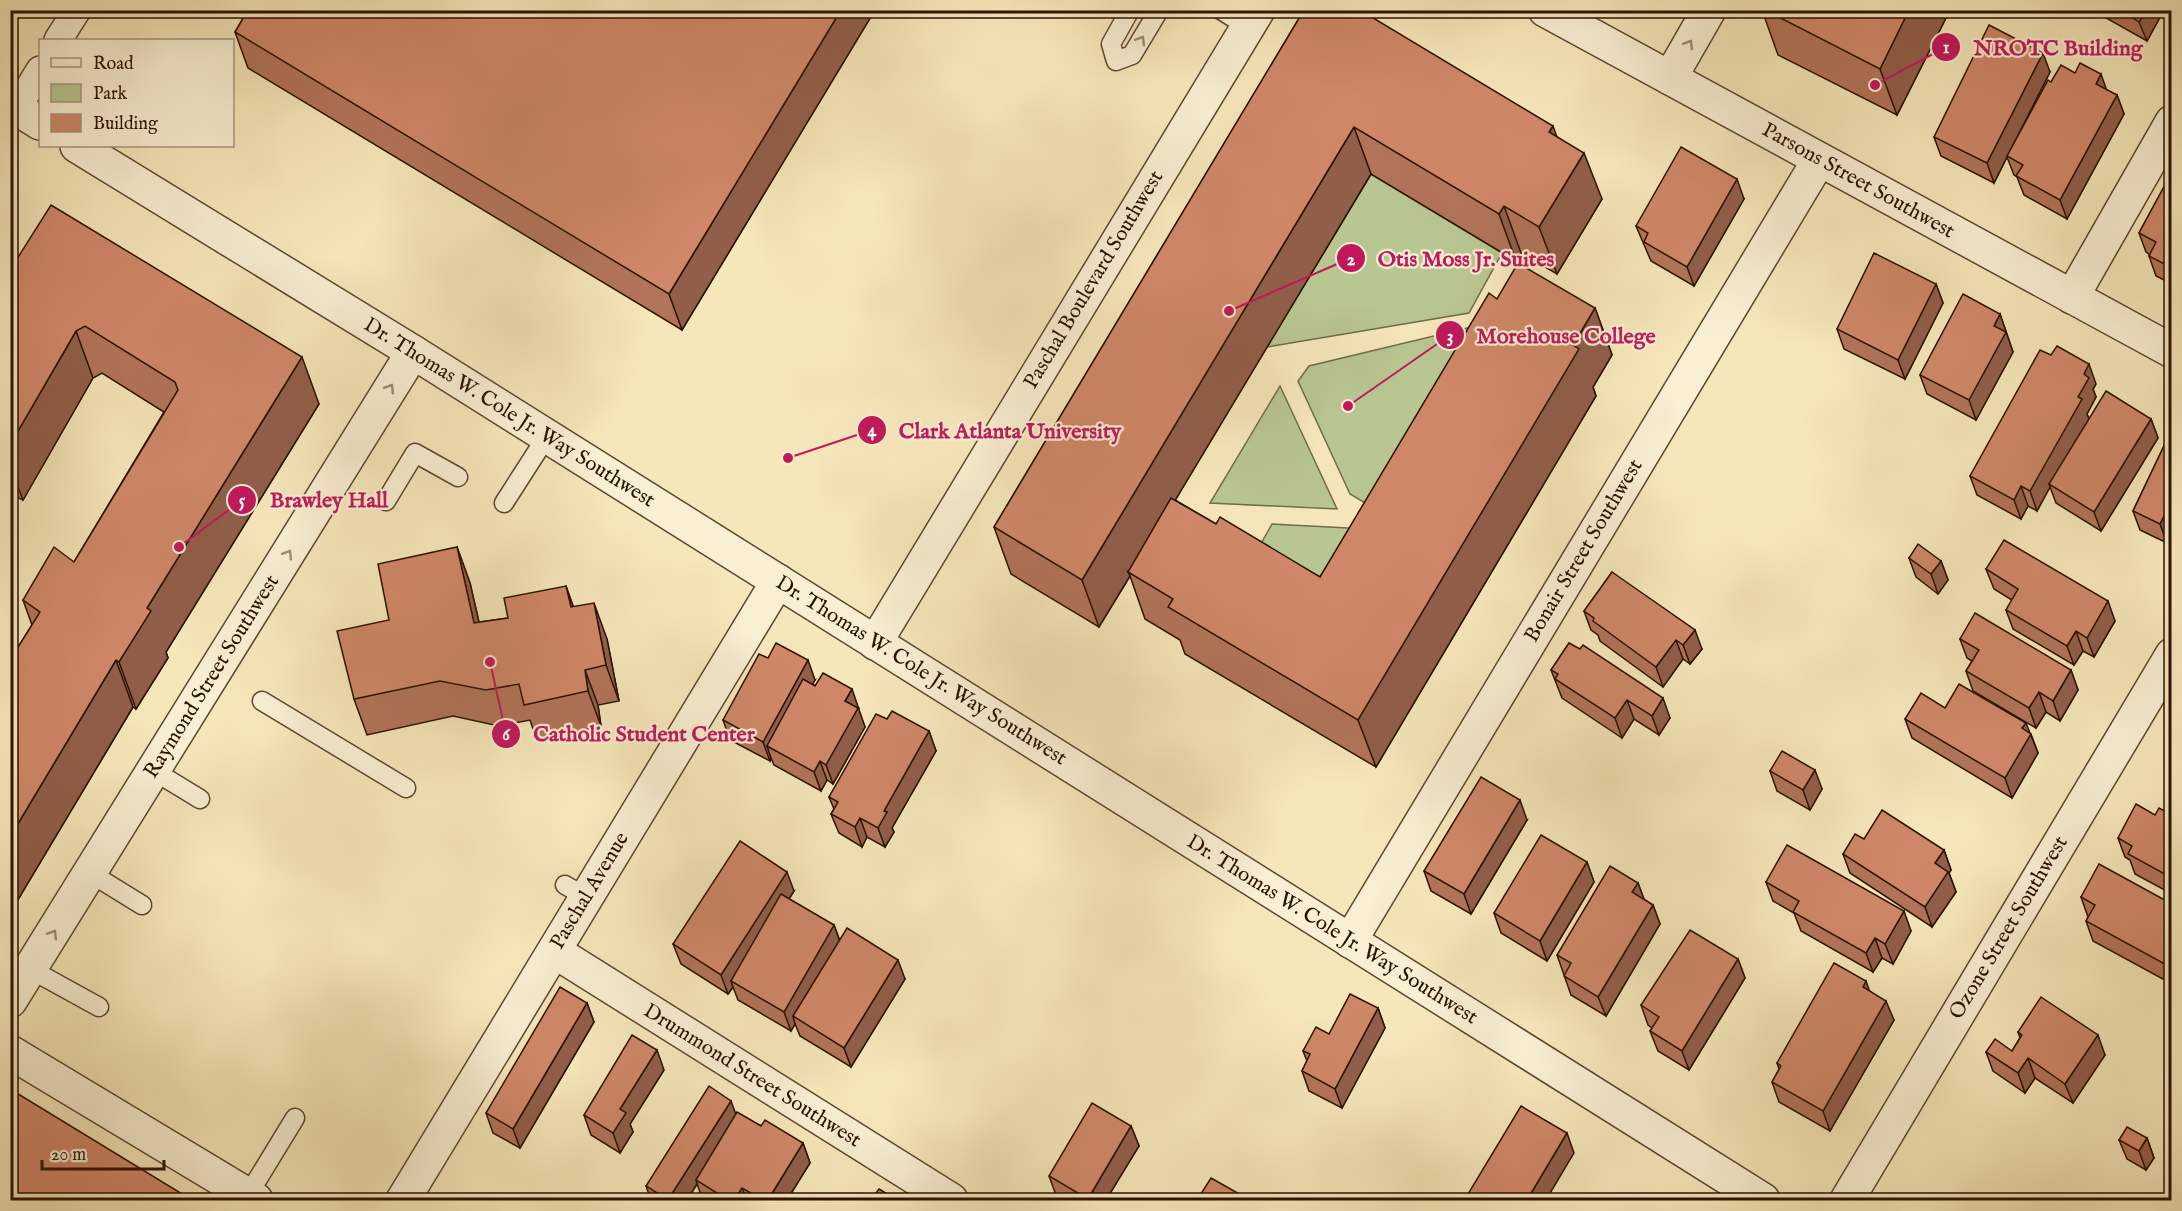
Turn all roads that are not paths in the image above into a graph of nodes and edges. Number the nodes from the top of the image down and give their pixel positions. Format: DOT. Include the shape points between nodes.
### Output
graph roads {
  1 [pos="77,10"];
  2 [pos="1130,10"];
  3 [pos="1159,10"];
  4 [pos="1545,10"];
  5 [pos="1709,10"];
  6 [pos="1242,16"];
  7 [pos="59,39"];
  8 [pos="39,72"];
  9 [pos="1670,78"];
  10 [pos="20,114"];
  11 [pos="2172,122"];
  12 [pos="79,147"];
  13 [pos="1818,160"];
  14 [pos="2072,297"];
  15 [pos="2172,351"];
  16 [pos="413,352"];
  17 [pos="547,436"];
  18 [pos="458,477"];
  19 [pos="386,501"];
  20 [pos="504,503"];
  21 [pos="778,581"];
  22 [pos="875,643"];
  23 [pos="2172,655"];
  24 [pos="262,701"];
  25 [pos="154,771"];
  26 [pos="406,789"];
  27 [pos="200,799"];
  28 [pos="90,873"];
  29 [pos="142,905"];
  30 [pos="1350,941"];
  31 [pos="554,951"];
  32 [pos="30,969"];
  33 [pos="10,1001"];
  34 [pos="99,1007"];
  35 [pos="10,1052"];
  36 [pos="295,1118"];
  37 [pos="252,1198"];
  38 [pos="403,1200"];
  39 [pos="951,1200"];
  40 [pos="1762,1200"];
  41 [pos="1847,1200"];
  1 -- 7 [label="street"];
  2 -- 3 [label="lane, one-way" via="1111,44 1116,61 1132,55"];
  4 -- 9 [label="street, Parsons Street Southwest"];
  9 -- 5 [label="street, one-way"];
  6 -- 22 [label="street, Paschal Boulevard Southwest"];
  8 -- 10 [label="street"];
  9 -- 13 [label="street, Parsons Street Southwest"];
  11 -- 14 [label="street"];
  12 -- 16 [label="street, Dr. Thomas W. Cole Jr. Way Southwest"];
  13 -- 14 [label="street, Parsons Street Southwest"];
  13 -- 30 [label="street, Bonair Street Southwest"];
  14 -- 15 [label="street, Parsons Street Southwest"];
  16 -- 17 [label="street, Dr. Thomas W. Cole Jr. Way Southwest"];
  25 -- 16 [label="street, Raymond Street Southwest, one-way"];
  17 -- 20 [label="lane"];
  17 -- 21 [label="street, Dr. Thomas W. Cole Jr. Way Southwest"];
  18 -- 19 [label="lane" via="415,453"];
  21 -- 22 [label="street, Dr. Thomas W. Cole Jr. Way Southwest"];
  21 -- 31 [label="street, Paschal Avenue" via="576,891"];
  22 -- 30 [label="street, Dr. Thomas W. Cole Jr. Way Southwest"];
  23 -- 41 [label="street, Ozone Street Southwest"];
  24 -- 26 [label="lane"];
  25 -- 27 [label="lane"];
  25 -- 28 [label="street, Raymond Street Southwest"];
  28 -- 29 [label="lane"];
  32 -- 28 [label="street, Raymond Street Southwest, one-way"];
  30 -- 40 [label="street, Dr. Thomas W. Cole Jr. Way Southwest"];
  31 -- 38 [label="street, Paschal Avenue"];
  31 -- 39 [label="street, Drummond Street Southwest"];
  32 -- 33 [label="street, Raymond Street Southwest"];
  32 -- 34 [label="lane"];
  35 -- 37 [label="street"];
  36 -- 37 [label="lane"];
}
